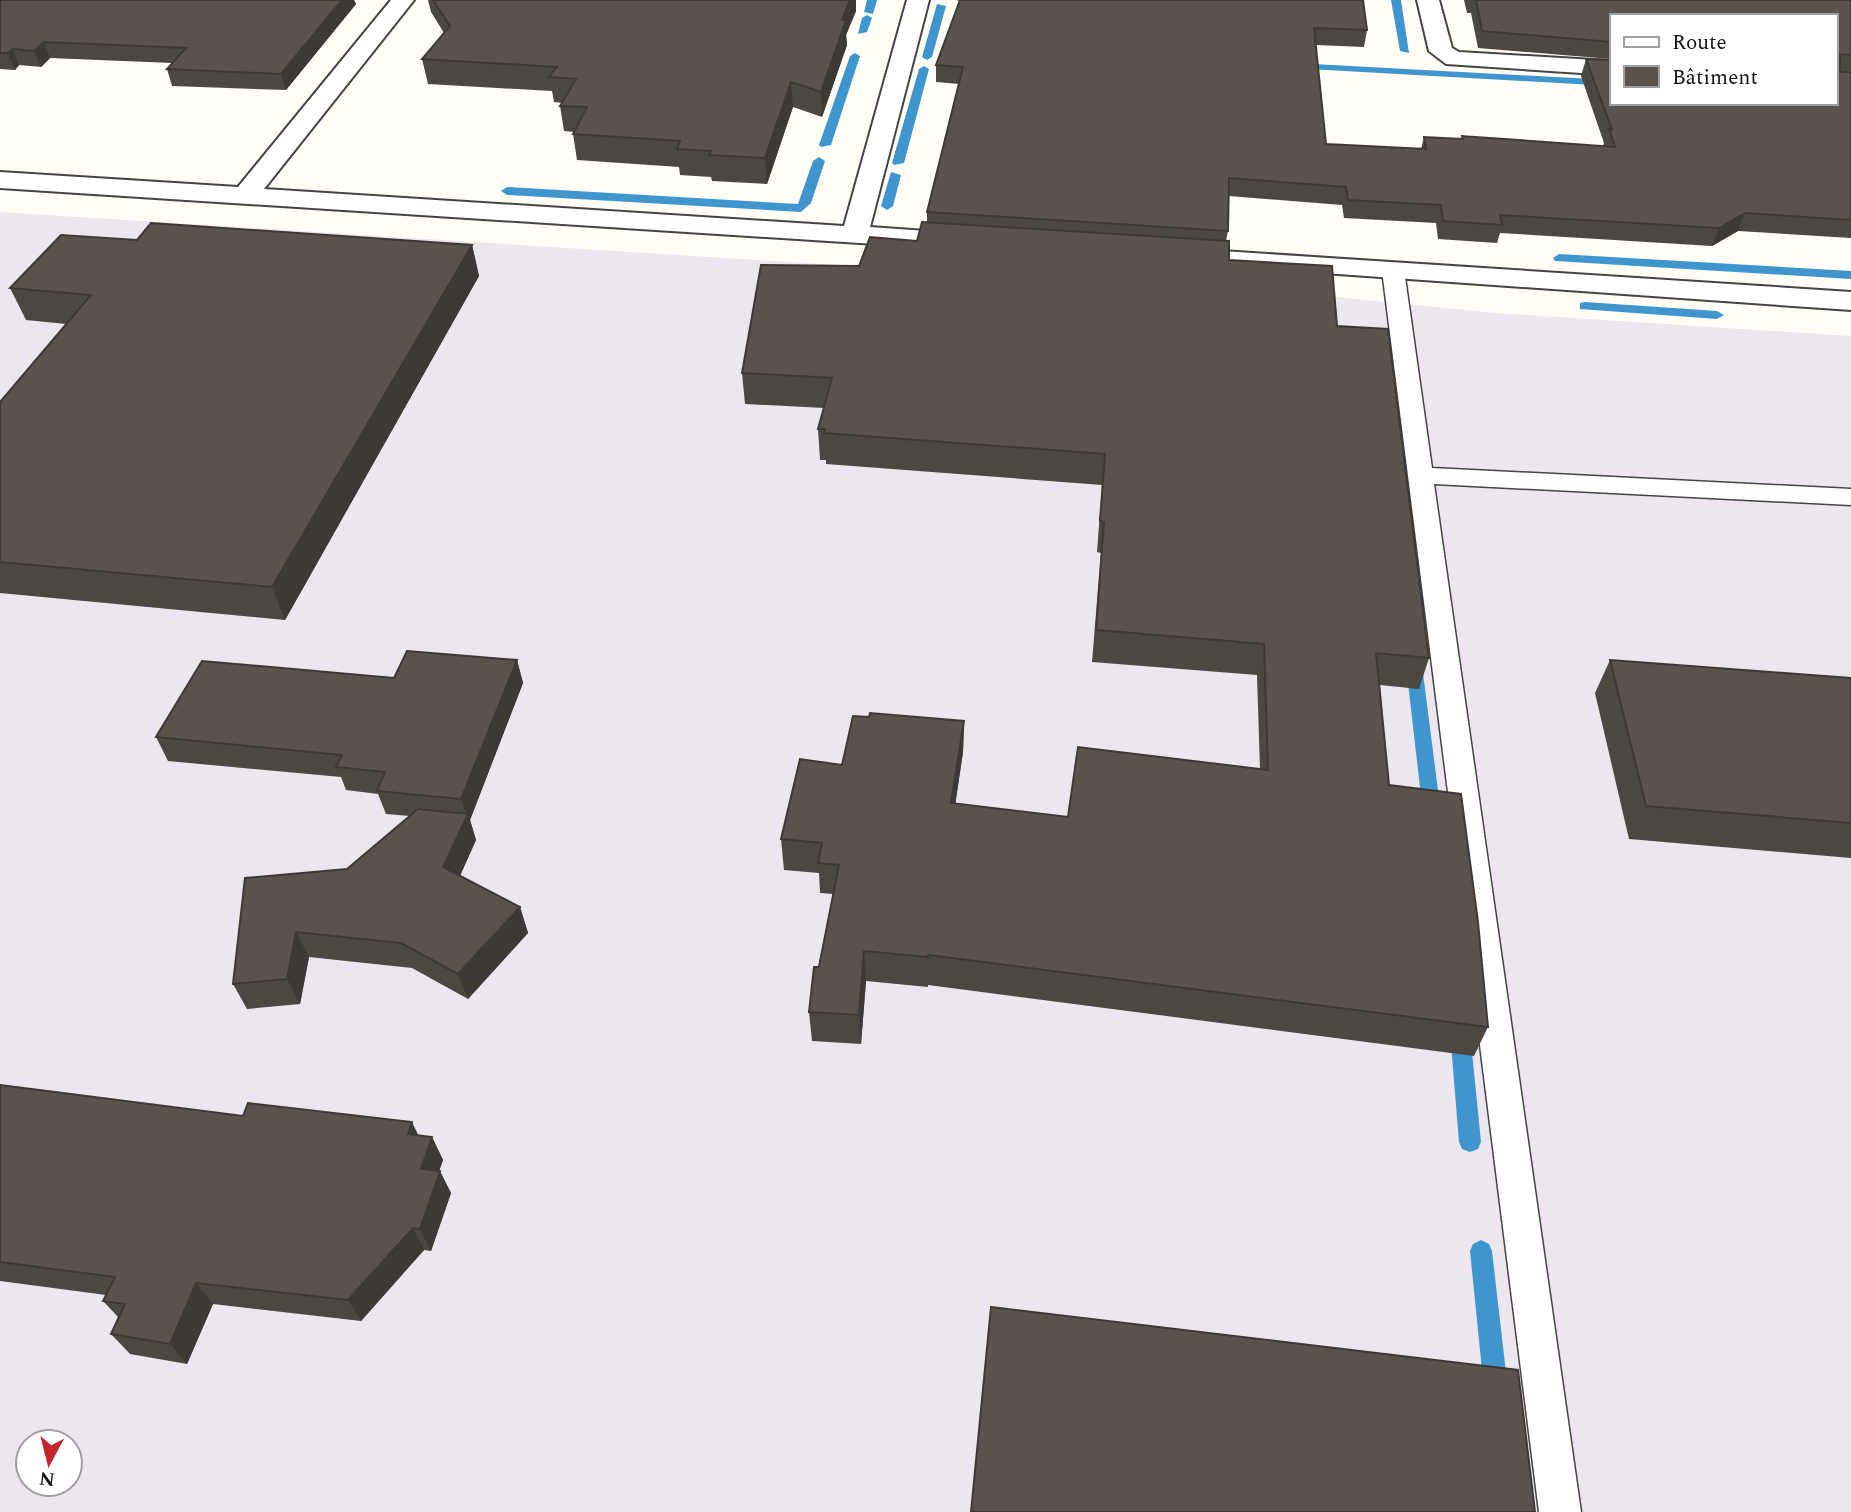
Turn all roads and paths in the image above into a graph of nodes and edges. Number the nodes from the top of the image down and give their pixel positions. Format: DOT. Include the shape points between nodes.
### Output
graph roads {
  1 [pos="403,0"];
  2 [pos="918,0"];
  3 [pos="1428,0"];
  4 [pos="1610,68"];
  5 [pos="0,180"];
  6 [pos="244,195"];
  7 [pos="855,234"];
  8 [pos="993,244"];
  9 [pos="1145,254"];
  10 [pos="1393,270"];
  11 [pos="1851,301"];
  12 [pos="1421,475"];
  13 [pos="1851,497"];
  14 [pos="1560,1512"];
  1 -- 6 [label="street"];
  2 -- 7 [label="street"];
  3 -- 4 [label="street" via="1441,51 1454,59"];
  5 -- 6 [label="street"];
  6 -- 7 [label="street"];
  7 -- 8 [label="street"];
  9 -- 10 [label="street"];
  10 -- 11 [label="street"];
  10 -- 12 [label="lane"];
  12 -- 13 [label="lane"];
  12 -- 14 [label="lane"];
}
